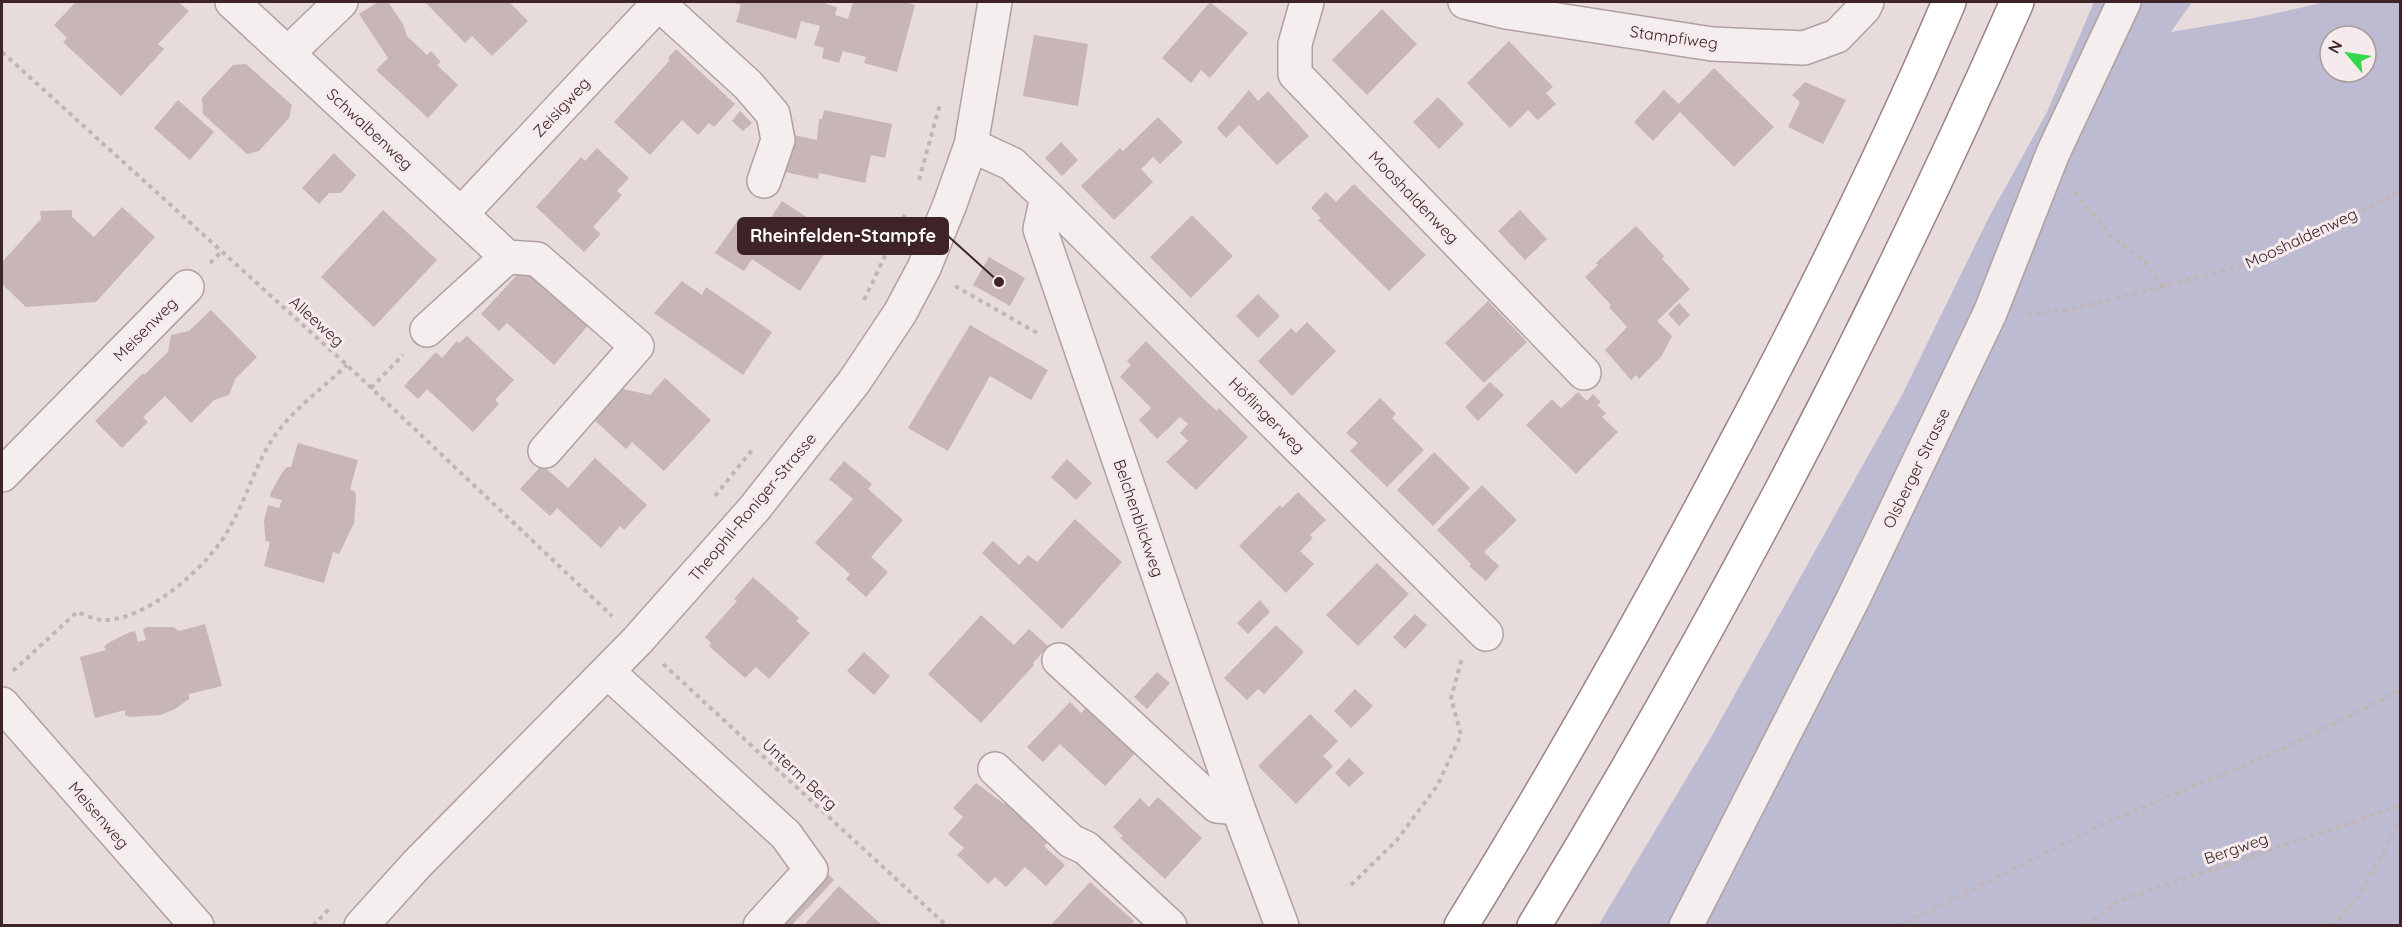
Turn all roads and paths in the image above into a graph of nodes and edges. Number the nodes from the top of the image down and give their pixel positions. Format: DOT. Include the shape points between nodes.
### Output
graph roads {
  1 [pos="232,2"];
  2 [pos="341,2"];
  3 [pos="659,2"];
  4 [pos="995,2"];
  5 [pos="1306,2"];
  6 [pos="1465,2"];
  7 [pos="1867,2"];
  8 [pos="1949,2"];
  9 [pos="2017,2"];
  10 [pos="2124,2"];
  11 [pos="2,52"];
  12 [pos="288,53"];
  13 [pos="940,101"];
  14 [pos="971,145"];
  15 [pos="2053,153"];
  16 [pos="765,181"];
  17 [pos="918,182"];
  18 [pos="2400,191"];
  19 [pos="1047,197"];
  20 [pos="910,204"];
  21 [pos="462,213"];
  22 [pos="507,257"];
  23 [pos="924,268"];
  24 [pos="2163,286"];
  25 [pos="187,287"];
  26 [pos="859,310"];
  27 [pos="1990,313"];
  28 [pos="427,330"];
  29 [pos="1079,344"];
  30 [pos="347,365"];
  31 [pos="1584,373"];
  32 [pos="372,387"];
  33 [pos="756,445"];
  34 [pos="545,451"];
  35 [pos="2,475"];
  36 [pos="713,499"];
  37 [pos="619,606"];
  38 [pos="1486,634"];
  39 [pos="638,641"];
  40 [pos="1059,660"];
  41 [pos="608,672"];
  42 [pos="10,673"];
  43 [pos="2400,694"];
  44 [pos="2,704"];
  45 [pos="995,769"];
  46 [pos="2400,806"];
  47 [pos="1238,808"];
  48 [pos="2400,820"];
  49 [pos="1351,885"];
  50 [pos="197,926"];
  51 [pos="361,926"];
  52 [pos="760,926"];
  53 [pos="947,926"];
  54 [pos="1170,926"];
  55 [pos="1282,926"];
  56 [pos="1461,926"];
  57 [pos="1534,926"];
  58 [pos="1686,926"];
  59 [pos="1899,926"];
  60 [pos="2086,926"];
  61 [pos="2332,926"];
  1 -- 12 [label="street, Schwalbenweg"];
  2 -- 12 [label="street"];
  3 -- 16 [label="street" via="784,114"];
  3 -- 21 [label="street, Zeisigweg"];
  4 -- 14 [label="street, Theophil-Roniger-Strasse"];
  5 -- 31 [label="street, Mooshaldenweg" via="1295,44 1295,74"];
  6 -- 7 [label="street, Stampfiweg" via="1517,14 1712,44 1804,48 1838,36"];
  8 -- 56 [label="highway" via="1809,303 1693,524 1603,686"];
  9 -- 57 [label="highway" via="1827,403 1661,711"];
  10 -- 15 [label="street, Olsberger Strasse"];
  11 -- 30 [label="path, Alleeweg"];
  12 -- 21 [label="street, Schwalbenweg"];
  13 -- 17 [label="path"];
  14 -- 19 [label="street" via="1012,164"];
  14 -- 23 [label="street, Theophil-Roniger-Strasse"];
  15 -- 24 [label="path" via="2087,208 2111,236 2142,259"];
  15 -- 27 [label="street, Olsberger Strasse"];
  18 -- 24 [label="path, Mooshaldenweg" via="2247,264"];
  19 -- 29 [label="street, Belchenblickweg" via="1040,229"];
  19 -- 38 [label="street, Höflingerweg"];
  20 -- 26 [label="path"];
  21 -- 22 [label="street, Schwalbenweg"];
  22 -- 28 [label="street"];
  22 -- 34 [label="street" via="537,259 637,346"];
  23 -- 29 [label="path" via="1058,345"];
  23 -- 39 [label="street, Theophil-Roniger-Strasse" via="900,313 854,382 754,509"];
  24 -- 27 [label="path, Mooshaldenweg" via="2073,309 2013,317"];
  25 -- 35 [label="street, Meisenweg"];
  27 -- 58 [label="street, Olsberger Strasse" via="1853,599"];
  28 -- 32 [label="path"];
  29 -- 47 [label="street, Belchenblickweg"];
  30 -- 32 [label="path, Alleeweg"];
  30 -- 42 [label="path" via="271,441 232,525 218,548 195,570 134,614 103,620 77,612"];
  32 -- 37 [label="path, Alleeweg" via="611,615"];
  33 -- 36 [label="path"];
  38 -- 49 [label="path" via="1463,657 1451,698 1461,735 1437,786 1397,840"];
  39 -- 41 [label="street, Theophil-Roniger-Strasse"];
  39 -- 53 [label="path, Unterm Berg"];
  40 -- 47 [label="street" via="1217,806"];
  41 -- 51 [label="street, Theophil-Roniger-Strasse" via="417,864"];
  41 -- 52 [label="street" via="786,835 811,870"];
  43 -- 59 [label="path" via="2285,748 2107,822"];
  44 -- 50 [label="street, Meisenweg"];
  45 -- 54 [label="street"];
  46 -- 60 [label="path, Bergweg" via="2121,900"];
  47 -- 55 [label="street, Belchenblickweg"];
  48 -- 61 [label="path" via="2360,895"];
}
